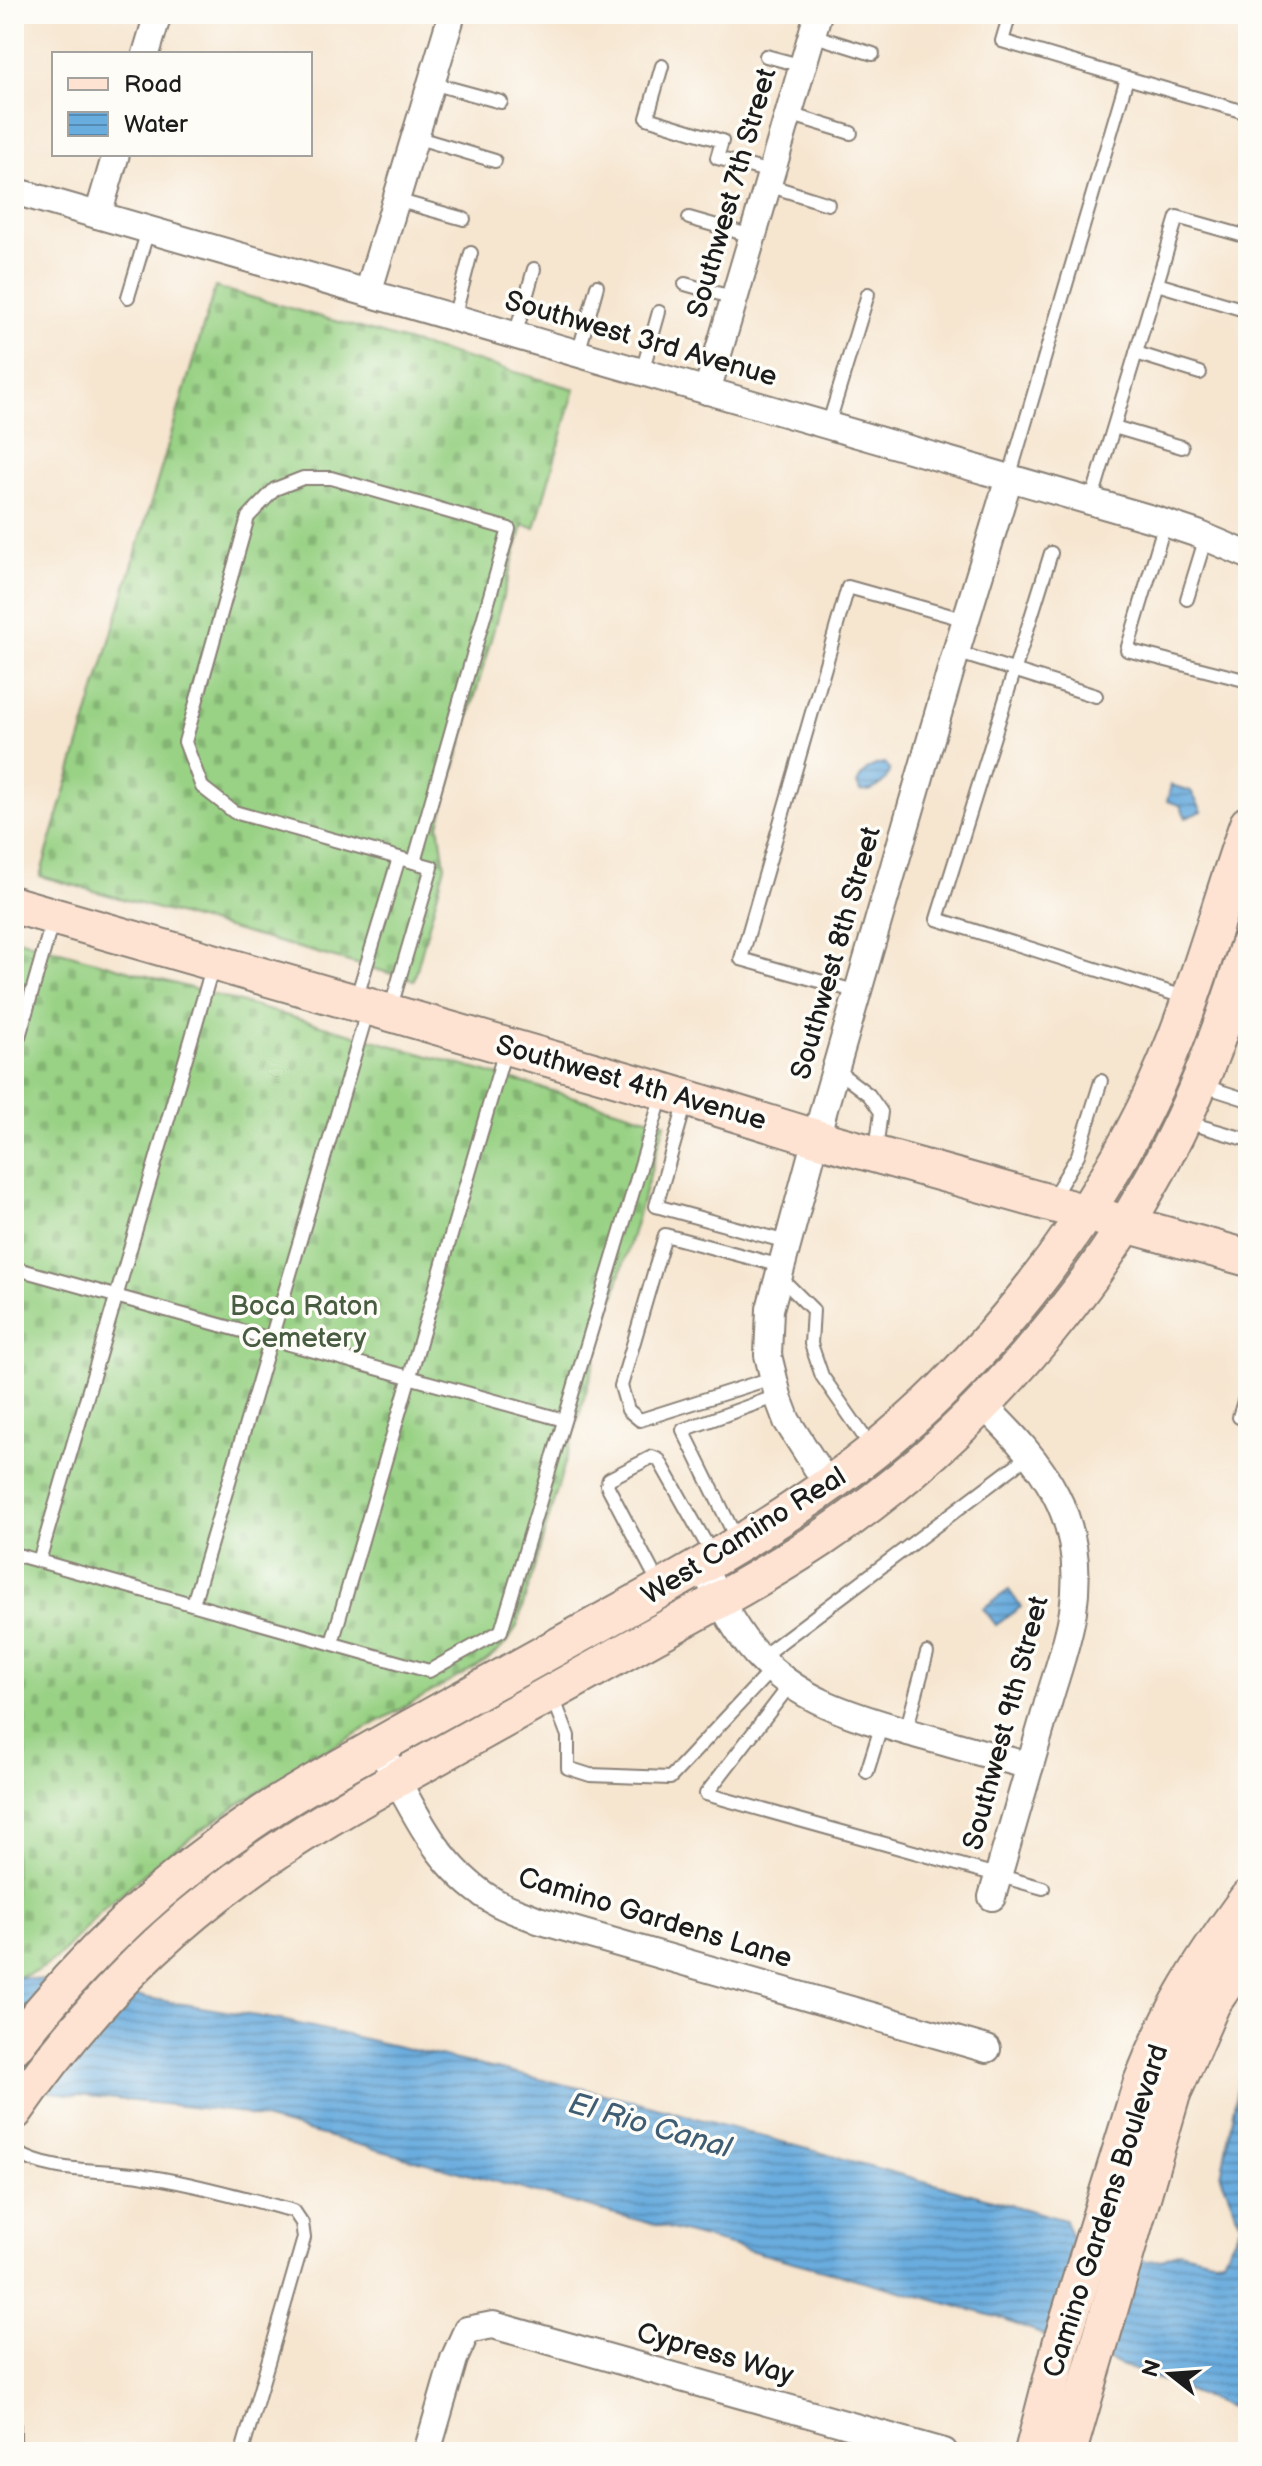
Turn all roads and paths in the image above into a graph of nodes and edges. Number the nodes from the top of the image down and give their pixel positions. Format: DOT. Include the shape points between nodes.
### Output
graph roads {
  1 [pos="158,14"];
  2 [pos="452,14"];
  3 [pos="1010,14"];
  4 [pos="815,24"];
  5 [pos="147,52"];
  6 [pos="873,54"];
  7 [pos="766,56"];
  8 [pos="662,66"];
  9 [pos="803,66"];
  10 [pos="1127,78"];
  11 [pos="431,83"];
  12 [pos="501,102"];
  13 [pos="1248,113"];
  14 [pos="789,114"];
  15 [pos="851,133"];
  16 [pos="415,137"];
  17 [pos="115,156"];
  18 [pos="495,161"];
  19 [pos="770,179"];
  20 [pos="14,191"];
  21 [pos="396,200"];
  22 [pos="828,204"];
  23 [pos="98,215"];
  24 [pos="689,218"];
  25 [pos="464,219"];
  26 [pos="148,230"];
  27 [pos="752,236"];
  28 [pos="1248,237"];
  29 [pos="471,253"];
  30 [pos="534,269"];
  31 [pos="685,284"];
  32 [pos="1157,284"];
  33 [pos="597,286"];
  34 [pos="368,293"];
  35 [pos="868,294"];
  36 [pos="128,297"];
  37 [pos="734,298"];
  38 [pos="1248,311"];
  39 [pos="659,312"];
  40 [pos="454,318"];
  41 [pos="515,336"];
  42 [pos="1136,353"];
  43 [pos="578,354"];
  44 [pos="642,372"];
  45 [pos="1200,373"];
  46 [pos="707,391"];
  47 [pos="828,426"];
  48 [pos="1114,427"];
  49 [pos="1182,447"];
  50 [pos="1009,478"];
  51 [pos="1091,502"];
  52 [pos="1165,523"];
  53 [pos="1206,537"];
  54 [pos="1051,553"];
  55 [pos="1248,555"];
  56 [pos="1187,599"];
  57 [pos="966,620"];
  58 [pos="956,652"];
  59 [pos="1015,671"];
  60 [pos="1248,681"];
  61 [pos="1096,696"];
  62 [pos="1248,824"];
  63 [pos="399,858"];
  64 [pos="414,862"];
  65 [pos="14,905"];
  66 [pos="54,916"];
  67 [pos="1248,946"];
  68 [pos="214,962"];
  69 [pos="858,992"];
  70 [pos="1190,999"];
  71 [pos="371,1007"];
  72 [pos="507,1046"];
  73 [pos="14,1054"];
  74 [pos="836,1070"];
  75 [pos="1101,1081"];
  76 [pos="1198,1084"];
  77 [pos="675,1095"];
  78 [pos="1248,1100"];
  79 [pos="1182,1121"];
  80 [pos="816,1138"];
  81 [pos="1248,1140"];
  82 [pos="875,1154"];
  83 [pos="1051,1202"];
  84 [pos="1086,1212"];
  85 [pos="1125,1223"];
  86 [pos="1248,1258"];
  87 [pos="782,1261"];
  88 [pos="14,1268"];
  89 [pos="116,1297"];
  90 [pos="271,1339"];
  91 [pos="410,1377"];
  92 [pos="775,1387"];
  93 [pos="1248,1388"];
  94 [pos="982,1404"];
  95 [pos="1239,1417"];
  96 [pos="564,1420"];
  97 [pos="874,1451"];
  98 [pos="1031,1454"];
  99 [pos="829,1487"];
  100 [pos="14,1554"];
  101 [pos="719,1557"];
  102 [pos="39,1561"];
  103 [pos="662,1589"];
  104 [pos="720,1599"];
  105 [pos="193,1604"];
  106 [pos="332,1643"];
  107 [pos="927,1653"];
  108 [pos="774,1671"];
  109 [pos="552,1693"];
  110 [pos="894,1728"];
  111 [pos="379,1746"];
  112 [pos="1030,1766"];
  113 [pos="867,1772"];
  114 [pos="397,1779"];
  115 [pos="995,1886"];
  116 [pos="1043,1888"];
  117 [pos="1248,1898"];
  118 [pos="1248,1951"];
  119 [pos="14,2046"];
  120 [pos="987,2049"];
  121 [pos="1157,2088"];
  122 [pos="19,2104"];
  123 [pos="14,2151"];
  124 [pos="1116,2222"];
  125 [pos="14,2425"];
  126 [pos="14,2441"];
  127 [pos="242,2452"];
  128 [pos="427,2452"];
  129 [pos="944,2452"];
  130 [pos="1033,2452"];
  131 [pos="1068,2452"];
  1 -- 5 [label="street"];
  2 -- 11 [label="street"];
  3 -- 10 [label="lane" via="1002,41"];
  4 -- 6 [label="lane"];
  4 -- 9 [label="street, Southwest 7th Street"];
  7 -- 9 [label="lane"];
  8 -- 19 [label="lane" via="647,118 722,141 717,158"];
  9 -- 14 [label="street, Southwest 7th Street"];
  10 -- 13 [label="lane"];
  10 -- 50 [label="lane"];
  11 -- 12 [label="lane"];
  11 -- 16 [label="street"];
  14 -- 15 [label="lane"];
  14 -- 19 [label="street, Southwest 7th Street"];
  16 -- 18 [label="lane"];
  16 -- 21 [label="street"];
  17 -- 23 [label="street"];
  19 -- 22 [label="lane"];
  19 -- 27 [label="street, Southwest 7th Street"];
  20 -- 23 [label="street, Southwest 3rd Avenue"];
  21 -- 25 [label="lane"];
  21 -- 34 [label="street"];
  23 -- 26 [label="street, Southwest 3rd Avenue"];
  24 -- 27 [label="lane"];
  26 -- 34 [label="street, Southwest 3rd Avenue"];
  26 -- 36 [label="lane"];
  27 -- 37 [label="street, Southwest 7th Street"];
  28 -- 32 [label="lane" via="1177,217"];
  29 -- 40 [label="lane"];
  30 -- 41 [label="lane"];
  31 -- 37 [label="lane"];
  32 -- 38 [label="lane"];
  32 -- 42 [label="lane"];
  33 -- 43 [label="lane"];
  34 -- 40 [label="street, Southwest 3rd Avenue"];
  35 -- 47 [label="lane"];
  37 -- 46 [label="street, Southwest 7th Street"];
  39 -- 44 [label="lane"];
  40 -- 41 [label="street, Southwest 3rd Avenue"];
  41 -- 43 [label="street, Southwest 3rd Avenue"];
  42 -- 45 [label="lane"];
  42 -- 48 [label="lane"];
  43 -- 44 [label="street, Southwest 3rd Avenue"];
  44 -- 46 [label="street, Southwest 3rd Avenue"];
  46 -- 47 [label="street, Southwest 3rd Avenue"];
  47 -- 50 [label="street, Southwest 3rd Avenue"];
  48 -- 49 [label="lane"];
  48 -- 51 [label="lane"];
  50 -- 51 [label="street, Southwest 3rd Avenue"];
  50 -- 57 [label="street, Southwest 8th Street"];
  51 -- 52 [label="street, Southwest 3rd Avenue"];
  52 -- 53 [label="street, Southwest 3rd Avenue"];
  52 -- 60 [label="lane" via="1127,650"];
  53 -- 55 [label="street, Southwest 3rd Avenue"];
  53 -- 56 [label="lane"];
  54 -- 59 [label="lane"];
  57 -- 58 [label="street, Southwest 8th Street"];
  57 -- 69 [label="lane" via="848,587 741,959"];
  58 -- 59 [label="lane"];
  58 -- 69 [label="street, Southwest 8th Street"];
  59 -- 61 [label="lane"];
  59 -- 70 [label="lane" via="937,919"];
  62 -- 70 [label="street, West Camino Real"];
  63 -- 64 [label="lane"];
  63 -- 64 [label="lane" via="234,812 202,787 185,742 248,517 275,489 303,478 331,478 509,529"];
  63 -- 71 [label="lane"];
  64 -- 71 [label="lane" via="432,867"];
  65 -- 66 [label="street, Southwest 4th Avenue"];
  66 -- 68 [label="street, Southwest 4th Avenue"];
  66 -- 73 [label="lane"];
  67 -- 76 [label="street, West Camino Real"];
  68 -- 71 [label="street, Southwest 4th Avenue"];
  68 -- 89 [label="lane"];
  69 -- 74 [label="street, Southwest 8th Street"];
  70 -- 84 [label="street, West Camino Real" via="1150,1098"];
  71 -- 72 [label="street, Southwest 4th Avenue"];
  71 -- 90 [label="lane"];
  72 -- 77 [label="street, Southwest 4th Avenue"];
  72 -- 91 [label="lane"];
  74 -- 80 [label="street, Southwest 8th Street"];
  74 -- 82 [label="lane" via="869,1095 881,1112"];
  75 -- 83 [label="lane" via="1078,1155"];
  76 -- 78 [label="lane"];
  76 -- 79 [label="street, West Camino Real"];
  77 -- 80 [label="street, Southwest 4th Avenue"];
  77 -- 87 [label="lane" via="656,1206"];
  77 -- 96 [label="lane"];
  79 -- 81 [label="lane"];
  79 -- 85 [label="street, West Camino Real"];
  80 -- 82 [label="street, Southwest 4th Avenue"];
  80 -- 87 [label="street, Southwest 8th Street"];
  82 -- 83 [label="street, Southwest 4th Avenue"];
  83 -- 84 [label="street, Southwest 4th Avenue"];
  84 -- 85 [label="street, Southwest 4th Avenue"];
  84 -- 97 [label="street, West Camino Real" via="993,1335"];
  85 -- 86 [label="street, Southwest 4th Avenue"];
  85 -- 94 [label="street, West Camino Real" via="1061,1314"];
  87 -- 92 [label="street, Southwest 8th Street" via="768,1332"];
  87 -- 92 [label="lane" via="665,1235 621,1386 628,1410 640,1420"];
  87 -- 97 [label="lane" via="813,1310 811,1344 822,1376"];
  88 -- 89 [label="lane"];
  89 -- 90 [label="lane"];
  89 -- 102 [label="lane"];
  90 -- 91 [label="lane"];
  90 -- 105 [label="lane"];
  91 -- 96 [label="lane"];
  91 -- 106 [label="lane"];
  92 -- 99 [label="street, Southwest 8th Street" via="787,1421"];
  92 -- 101 [label="lane" via="683,1430"];
  93 -- 95 [label="lane"];
  94 -- 98 [label="street, Southwest 9th Street"];
  94 -- 104 [label="street, West Camino Real" via="856,1513"];
  96 -- 106 [label="lane" via="501,1631 429,1671"];
  97 -- 99 [label="street, West Camino Real"];
  98 -- 108 [label="lane"];
  98 -- 112 [label="street, Southwest 9th Street" via="1066,1517 1076,1589"];
  99 -- 101 [label="street, West Camino Real"];
  100 -- 102 [label="lane"];
  101 -- 103 [label="street, West Camino Real"];
  101 -- 103 [label="lane" via="659,1460 652,1457 609,1479 607,1485"];
  101 -- 104 [label="street"];
  102 -- 105 [label="lane"];
  103 -- 111 [label="street, West Camino Real"];
  104 -- 108 [label="street" via="740,1633"];
  104 -- 109 [label="street, West Camino Real"];
  105 -- 106 [label="lane"];
  107 -- 110 [label="lane"];
  108 -- 109 [label="lane" via="670,1778 590,1775 568,1768 568,1736"];
  108 -- 110 [label="street" via="833,1709"];
  108 -- 115 [label="lane" via="706,1794"];
  109 -- 114 [label="street, West Camino Real"];
  110 -- 112 [label="street"];
  110 -- 113 [label="lane"];
  111 -- 114 [label="street, Camino Gardens Lane"];
  111 -- 119 [label="street, West Camino Real" via="293,1794 194,1864 134,1916"];
  112 -- 115 [label="street, Southwest 9th Street"];
  114 -- 120 [label="street, Camino Gardens Lane" via="443,1858 494,1902 538,1920"];
  114 -- 122 [label="street, West Camino Real" via="235,1880 174,1931 88,2016"];
  115 -- 116 [label="lane"];
  117 -- 121 [label="street, Camino Gardens Boulevard" via="1174,2008"];
  118 -- 121 [label="street, Camino Gardens Boulevard"];
  121 -- 124 [label="street, Camino Gardens Boulevard"];
  123 -- 127 [label="lane" via="35,2163 142,2175 294,2211 304,2238"];
  124 -- 130 [label="street, Camino Gardens Boulevard" via="1061,2344"];
  124 -- 131 [label="street, Camino Gardens Boulevard" via="1095,2359"];
  125 -- 126 [label="lane"];
  128 -- 129 [label="street, Cypress Way" via="467,2330 493,2325"];
}
